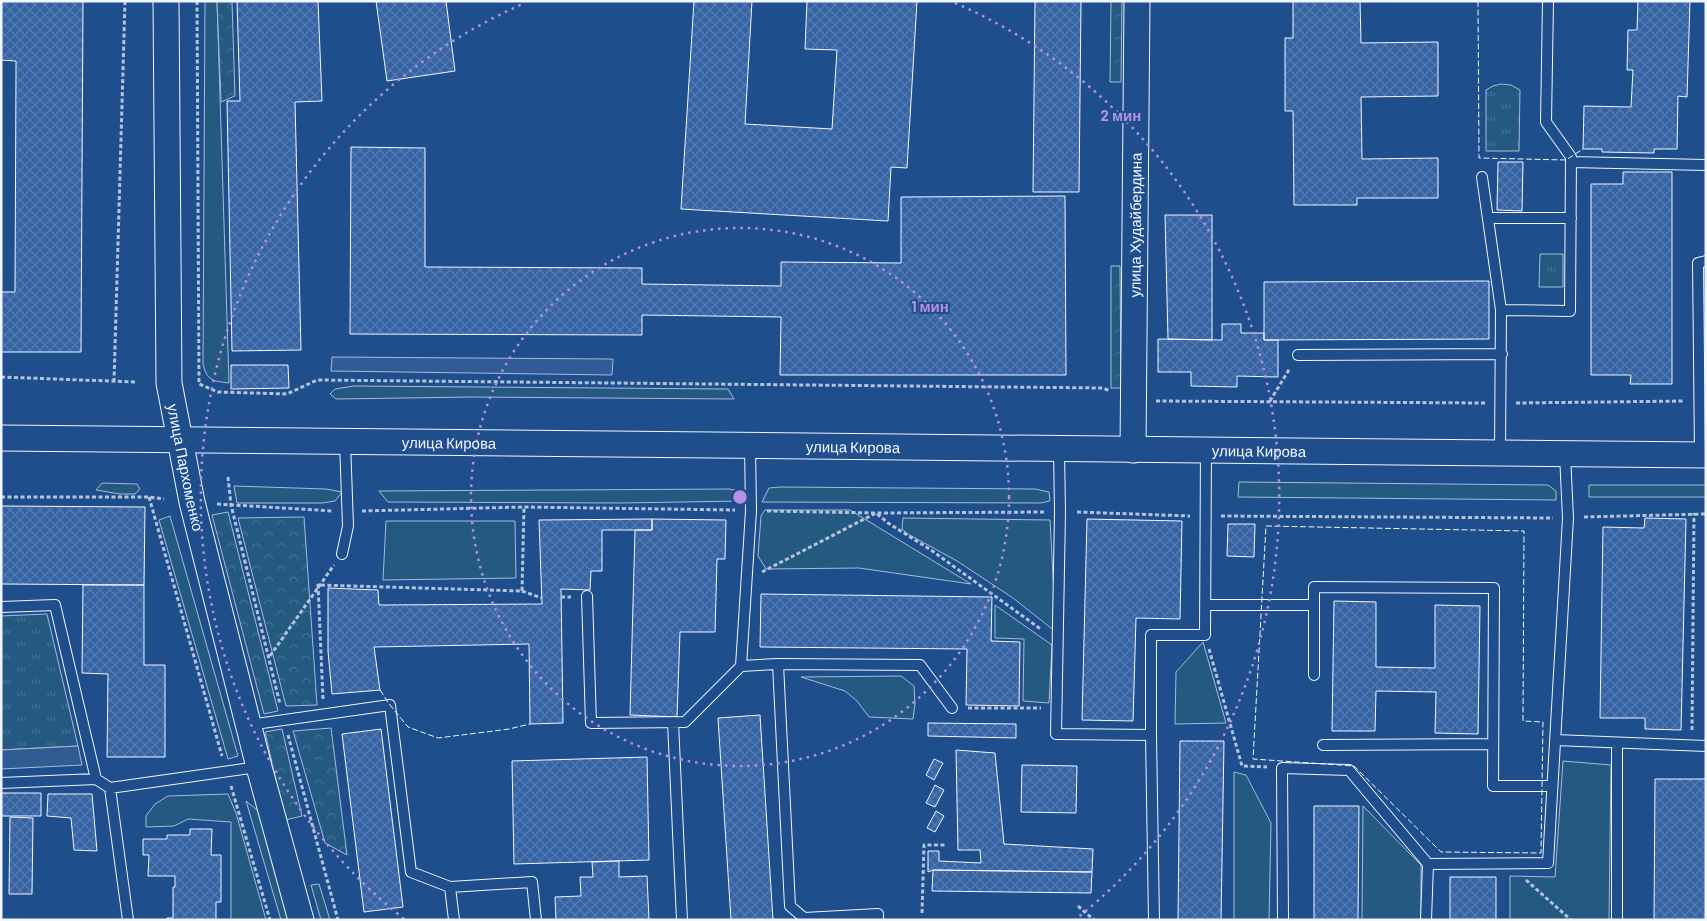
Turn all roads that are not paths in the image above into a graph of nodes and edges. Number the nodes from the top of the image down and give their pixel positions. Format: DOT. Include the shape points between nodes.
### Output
graph roads {
  1 [pos="166,1"];
  2 [pos="1138,1"];
  3 [pos="1548,1"];
  4 [pos="1571,162"];
  5 [pos="1706,165"];
  6 [pos="1482,177"];
  7 [pos="1489,218"];
  8 [pos="1571,218"];
  9 [pos="1706,261"];
  10 [pos="1501,310"];
  11 [pos="1502,354"];
  12 [pos="1298,355"];
  13 [pos="1702,374"];
  14 [pos="1,438"];
  15 [pos="179,439"];
  16 [pos="345,441"];
  17 [pos="750,445"];
  18 [pos="1059,448"];
  19 [pos="1133,450"];
  20 [pos="1206,450"];
  21 [pos="1500,453"];
  22 [pos="1565,453"];
  23 [pos="1703,455"];
  24 [pos="342,554"];
  25 [pos="587,596"];
  26 [pos="1206,605"];
  27 [pos="1314,605"];
  28 [pos="1,607"];
  29 [pos="778,664"];
  30 [pos="741,666"];
  31 [pos="1314,675"];
  32 [pos="952,708"];
  33 [pos="673,722"];
  34 [pos="249,725"];
  35 [pos="1150,735"];
  36 [pos="1555,740"];
  37 [pos="1617,743"];
  38 [pos="1493,744"];
  39 [pos="1322,745"];
  40 [pos="1706,746"];
  41 [pos="260,767"];
  42 [pos="96,779"];
  43 [pos="1,783"];
  44 [pos="1552,786"];
  45 [pos="110,788"];
  46 [pos="1428,864"];
  47 [pos="450,886"];
  48 [pos="128,920"];
  49 [pos="301,920"];
  50 [pos="454,920"];
  51 [pos="536,920"];
  52 [pos="682,920"];
  53 [pos="878,920"];
  54 [pos="1154,920"];
  55 [pos="1283,920"];
  56 [pos="1426,920"];
  57 [pos="1617,920"];
  1 -- 15 [label="street, улица Пархоменко" via="169,383"];
  2 -- 19 [label="street, улица Худайбердина"];
  3 -- 4 [label="lane" via="1546,122 1571,156"];
  4 -- 5 [label="lane"];
  4 -- 8 [label="lane"];
  6 -- 7 [label="lane"];
  7 -- 8 [label="lane"];
  7 -- 10 [label="lane"];
  8 -- 10 [label="lane" via="1570,311"];
  9 -- 13 [label="lane" via="1698,263"];
  10 -- 11 [label="lane"];
  11 -- 12 [label="lane"];
  11 -- 21 [label="lane"];
  13 -- 23 [label="lane" via="1699,401"];
  14 -- 15 [label="street, улица Кирова"];
  15 -- 16 [label="street, улица Кирова"];
  15 -- 34 [label="street, улица Пархоменко"];
  16 -- 17 [label="street, улица Кирова"];
  16 -- 24 [label="lane" via="348,526"];
  17 -- 18 [label="street, улица Кирова"];
  17 -- 30 [label="lane" via="751,511"];
  18 -- 19 [label="street, улица Кирова"];
  18 -- 35 [label="lane" via="1056,734"];
  19 -- 20 [label="street, улица Кирова"];
  20 -- 21 [label="street, улица Кирова"];
  20 -- 26 [label="lane"];
  21 -- 22 [label="street, улица Кирова"];
  22 -- 23 [label="street, улица Кирова"];
  22 -- 36 [label="lane" via="1568,518"];
  25 -- 33 [label="lane" via="590,723"];
  26 -- 27 [label="lane"];
  26 -- 35 [label="lane" via="1206,635 1151,635"];
  27 -- 31 [label="lane"];
  27 -- 38 [label="lane" via="1314,587 1494,588"];
  28 -- 42 [label="lane" via="55,606"];
  29 -- 30 [label="lane"];
  29 -- 32 [label="lane" via="920,665"];
  29 -- 53 [label="lane" via="790,906 804,918 878,914"];
  30 -- 33 [label="lane" via="685,722"];
  33 -- 52 [label="lane"];
  34 -- 41 [label="street, улица Пархоменко"];
  34 -- 47 [label="lane" via="390,705 411,872"];
  35 -- 54 [label="lane"];
  36 -- 37 [label="lane"];
  36 -- 44 [label="lane"];
  37 -- 40 [label="lane"];
  37 -- 57 [label="lane"];
  38 -- 39 [label="lane"];
  38 -- 44 [label="lane" via="1493,786"];
  41 -- 45 [label="lane"];
  41 -- 49 [label="street, улица Пархоменко"];
  42 -- 43 [label="lane"];
  42 -- 45 [label="lane"];
  44 -- 46 [label="lane" via="1548,863"];
  45 -- 48 [label="lane"];
  46 -- 55 [label="lane" via="1349,770 1282,768"];
  46 -- 56 [label="lane"];
  47 -- 50 [label="lane"];
  47 -- 51 [label="lane" via="532,882"];
}
